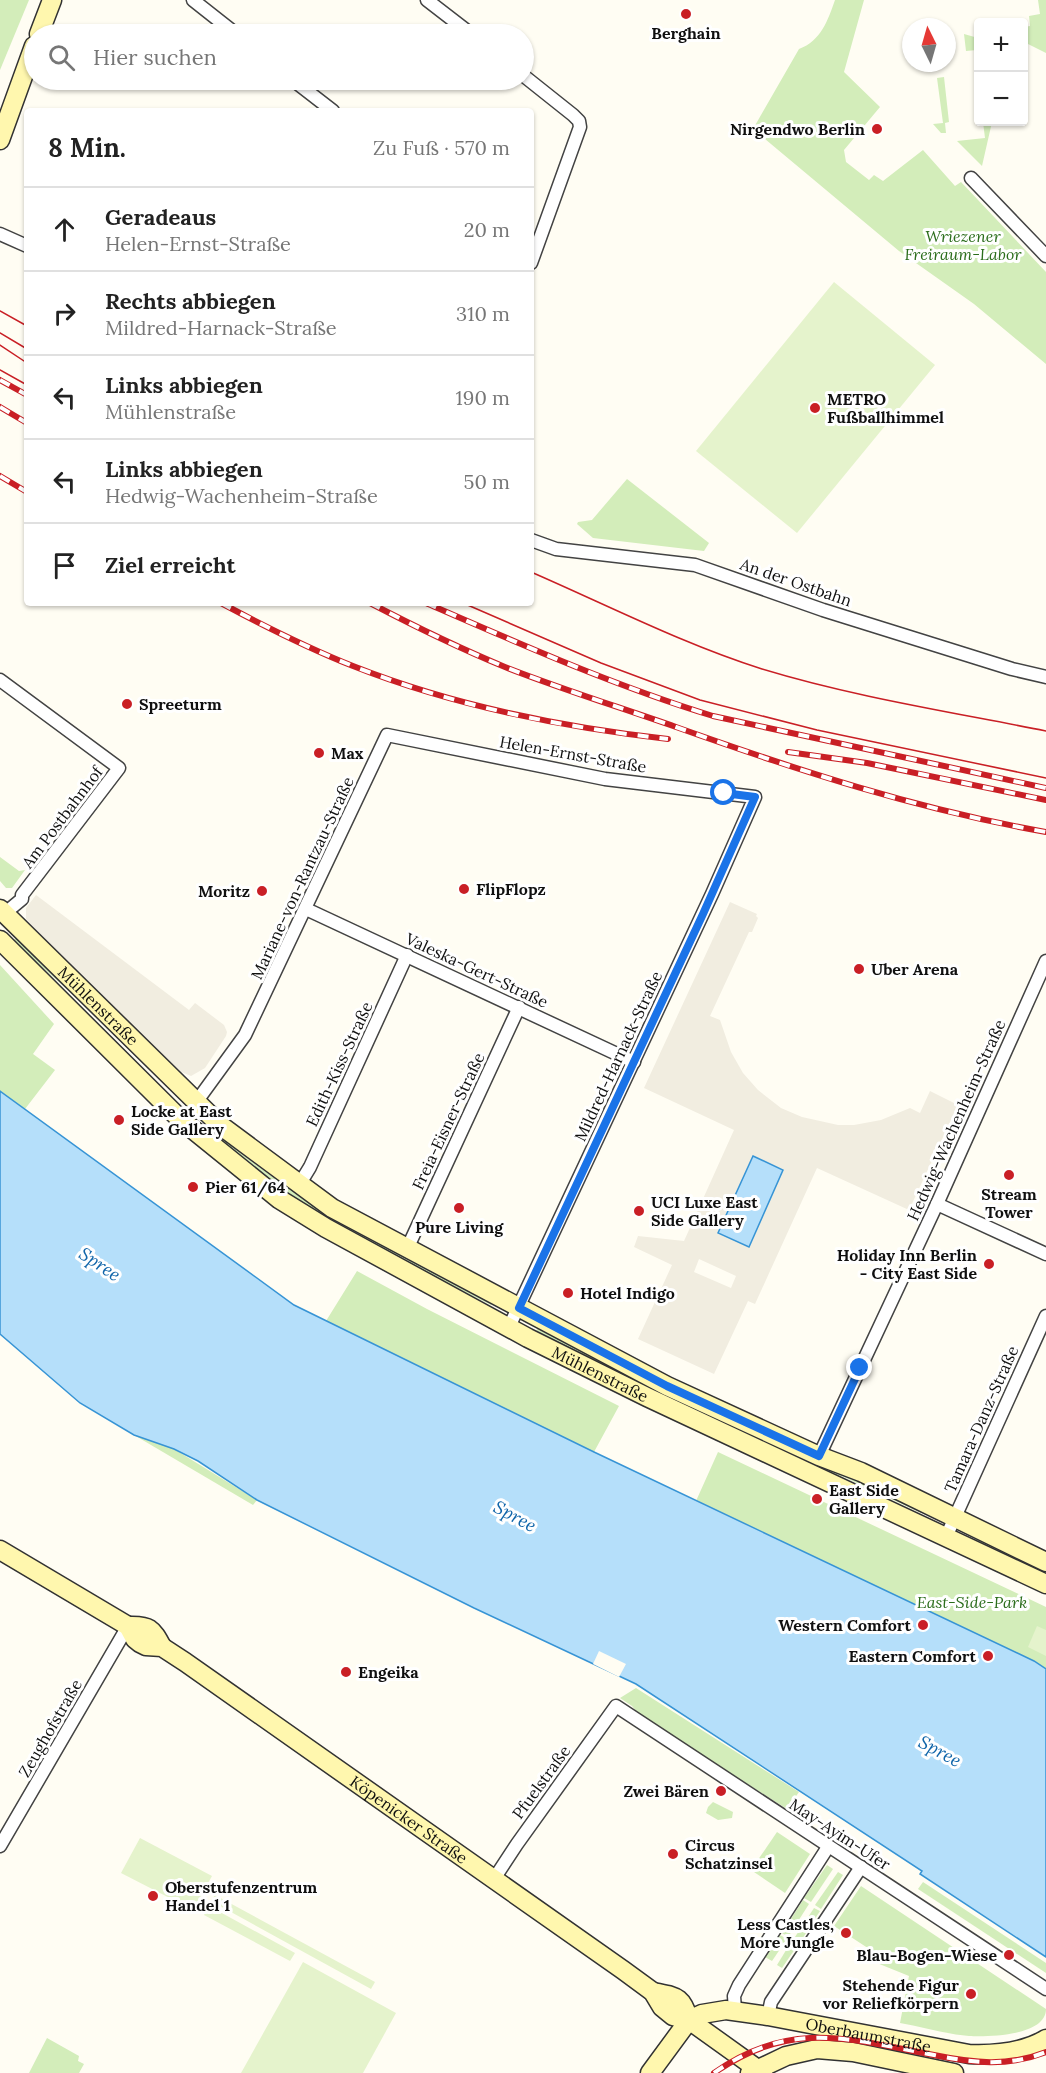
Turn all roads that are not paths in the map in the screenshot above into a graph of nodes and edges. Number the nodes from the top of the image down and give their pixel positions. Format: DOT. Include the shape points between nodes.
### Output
graph roads {
  1 [pos="52,0"];
  2 [pos="193,0"];
  3 [pos="427,0"];
  4 [pos="43,24"];
  5 [pos="223,24"];
  6 [pos="458,24"];
  7 [pos="24,67"];
  8 [pos="534,84"];
  9 [pos="306,90"];
  10 [pos="5,108"];
  11 [pos="329,108"];
  12 [pos="0,140"];
  13 [pos="971,178"];
  14 [pos="0,234"];
  15 [pos="24,245"];
  16 [pos="534,251"];
  17 [pos="1046,256"];
  18 [pos="534,541"];
  19 [pos="1046,677"];
  20 [pos="0,680"];
  21 [pos="387,735"];
  22 [pos="755,797"];
  23 [pos="306,909"];
  24 [pos="1,914"];
  25 [pos="0,940"];
  26 [pos="407,956"];
  27 [pos="1046,961"];
  28 [pos="519,1007"];
  29 [pos="634,1062"];
  30 [pos="197,1101"];
  31 [pos="180,1119"];
  32 [pos="299,1185"];
  33 [pos="937,1204"];
  34 [pos="407,1249"];
  35 [pos="1046,1254"];
  36 [pos="519,1308"];
  37 [pos="1046,1316"];
  38 [pos="509,1327"];
  39 [pos="819,1456"];
  40 [pos="955,1517"];
  41 [pos="946,1537"];
  42 [pos="0,1550"];
  43 [pos="1046,1562"];
  44 [pos="1046,1584"];
  45 [pos="128,1626"];
  46 [pos="616,1706"];
  47 [pos="0,1846"];
  48 [pos="828,1847"];
  49 [pos="861,1867"];
  50 [pos="494,1879"];
  51 [pos="1046,1989"];
  52 [pos="735,2010"];
  53 [pos="768,2016"];
  54 [pos="689,2020"];
  55 [pos="1046,2039"];
  56 [pos="757,2072"];
  57 [pos="650,2073"];
  58 [pos="954,2073"];
  1 -- 4 [label="main road"];
  2 -- 5 [label="street"];
  3 -- 6 [label="street"];
  7 -- 10 [label="main road"];
  8 -- 16 [label="street" via="573,115 580,127"];
  9 -- 11 [label="street"];
  10 -- 12 [label="main road"];
  13 -- 17 [label="street"];
  14 -- 15 [label="street"];
  18 -- 19 [label="street, An der Ostbahn" via="556,549 695,565 824,610"];
  20 -- 24 [label="street, Am Postbahnhof" via="119,768 22,899"];
  21 -- 22 [label="street, Helen-Ernst-Straße" via="605,779"];
  21 -- 23 [label="street, Mariane-von-Rantzau-Straße"];
  22 -- 29 [label="street, Mildred-Harnack-Straße"];
  23 -- 26 [label="street, Valeska-Gert-Straße"];
  23 -- 30 [label="street, Mariane-von-Rantzau-Straße" via="245,1035"];
  24 -- 30 [label="main road, Mühlenstraße"];
  25 -- 31 [label="main road, Mühlenstraße"];
  26 -- 28 [label="street, Valeska-Gert-Straße"];
  26 -- 32 [label="street, Edith-Kiss-Straße"];
  27 -- 33 [label="street, Hedwig-Wachenheim-Straße"];
  28 -- 29 [label="street, Valeska-Gert-Straße"];
  28 -- 34 [label="street, Freia-Eisner-Straße"];
  29 -- 36 [label="street, Mildred-Harnack-Straße"];
  30 -- 31 [label="main road"];
  30 -- 32 [label="main road, Mühlenstraße" via="220,1125"];
  31 -- 38 [label="main road, Mühlenstraße" via="307,1216"];
  32 -- 34 [label="main road, Mühlenstraße"];
  33 -- 35 [label="street"];
  33 -- 39 [label="street, Hedwig-Wachenheim-Straße"];
  34 -- 36 [label="main road, Mühlenstraße"];
  36 -- 38 [label="street, Mildred-Harnack-Straße"];
  36 -- 39 [label="main road, Mühlenstraße" via="667,1386"];
  37 -- 40 [label="street, Tamara-Danz-Straße"];
  38 -- 41 [label="main road, Mühlenstraße" via="647,1397"];
  39 -- 40 [label="main road, Mühlenstraße"];
  40 -- 41 [label="street, Tamara-Danz-Straße"];
  40 -- 43 [label="main road, Mühlenstraße"];
  41 -- 44 [label="main road, Mühlenstraße"];
  42 -- 45 [label="main road, Köpenicker Straße"];
  45 -- 47 [label="street, Zeughofstraße"];
  45 -- 50 [label="main road, Köpenicker Straße" via="135,1640 146,1646 162,1647"];
  46 -- 48 [label="street, May-Ayim-Ufer"];
  46 -- 50 [label="street, Pfuelstraße"];
  48 -- 49 [label="street, May-Ayim-Ufer"];
  48 -- 52 [label="street" via="739,1985 734,1996"];
  49 -- 51 [label="street, May-Ayim-Ufer"];
  49 -- 53 [label="street" via="771,2002"];
  50 -- 54 [label="main road, Köpenicker Straße" via="653,1992 670,2013"];
  52 -- 53 [label="main road, Oberbaumstraße"];
  52 -- 54 [label="main road, Oberbaumstraße" via="702,2014"];
  53 -- 55 [label="main road, Oberbaumstraße" via="969,2054 993,2055"];
  54 -- 56 [label="main road, Köpenicker Straße"];
  54 -- 57 [label="main road"];
  56 -- 58 [label="main road, Oberbaumstraße" via="786,2056 817,2049 853,2052"];
}
